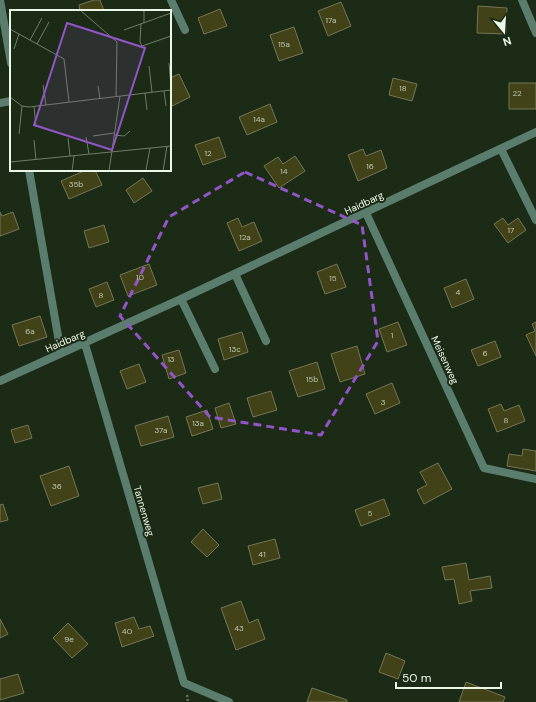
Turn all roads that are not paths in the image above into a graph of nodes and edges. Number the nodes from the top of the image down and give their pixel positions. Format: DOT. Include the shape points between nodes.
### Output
graph roads {
  1 [pos="0,0"];
  2 [pos="171,0"];
  3 [pos="522,0"];
  4 [pos="185,30"];
  5 [pos="536,33"];
  6 [pos="10,57"];
  7 [pos="10,100"];
  8 [pos="0,103"];
  9 [pos="536,132"];
  10 [pos="501,149"];
  11 [pos="29,171"];
  12 [pos="366,213"];
  13 [pos="536,220"];
  14 [pos="235,274"];
  15 [pos="180,299"];
  16 [pos="266,341"];
  17 [pos="84,344"];
  18 [pos="61,353"];
  19 [pos="215,369"];
  20 [pos="0,381"];
  21 [pos="536,479"];
  22 [pos="230,702"];
  1 -- 6 [label="street"];
  2 -- 4 [label="street"];
  3 -- 5 [label="street"];
  7 -- 8 [label="street"];
  9 -- 10 [label="street, Haidbarg"];
  10 -- 12 [label="street, Haidbarg"];
  10 -- 13 [label="street"];
  11 -- 18 [label="street"];
  12 -- 14 [label="street, Haidbarg"];
  12 -- 21 [label="street, Meisenweg" via="484,468"];
  14 -- 15 [label="street, Haidbarg"];
  14 -- 16 [label="street"];
  15 -- 17 [label="street, Haidbarg"];
  15 -- 19 [label="street"];
  17 -- 18 [label="street, Haidbarg"];
  17 -- 22 [label="street, Tannenweg" via="184,683"];
  18 -- 20 [label="street, Haidbarg"];
}
